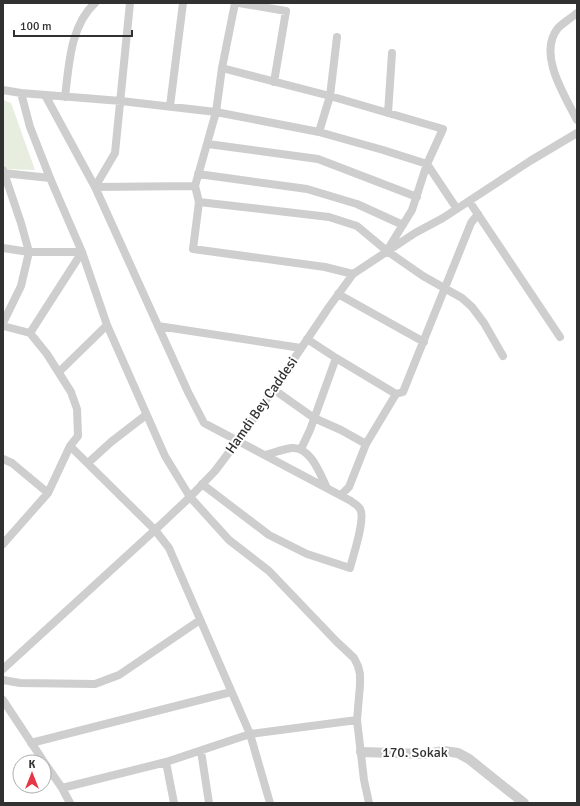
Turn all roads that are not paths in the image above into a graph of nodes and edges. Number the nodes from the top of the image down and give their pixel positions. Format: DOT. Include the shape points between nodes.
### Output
graph roads {
  1 [pos="95,3"];
  2 [pos="130,3"];
  3 [pos="183,3"];
  4 [pos="235,3"];
  5 [pos="239,3"];
  6 [pos="577,13"];
  7 [pos="336,37"];
  8 [pos="392,53"];
  9 [pos="222,68"];
  10 [pos="274,82"];
  11 [pos="3,90"];
  12 [pos="21,93"];
  13 [pos="45,95"];
  14 [pos="330,96"];
  15 [pos="65,97"];
  16 [pos="121,101"];
  17 [pos="170,106"];
  18 [pos="216,112"];
  19 [pos="388,113"];
  20 [pos="577,120"];
  21 [pos="319,132"];
  22 [pos="577,133"];
  23 [pos="208,144"];
  24 [pos="427,164"];
  25 [pos="4,172"];
  26 [pos="198,174"];
  27 [pos="50,178"];
  28 [pos="195,186"];
  29 [pos="95,187"];
  30 [pos="417,197"];
  31 [pos="469,201"];
  32 [pos="199,202"];
  33 [pos="457,209"];
  34 [pos="478,214"];
  35 [pos="403,225"];
  36 [pos="3,248"];
  37 [pos="387,251"];
  38 [pos="29,252"];
  39 [pos="82,252"];
  40 [pos="353,274"];
  41 [pos="445,287"];
  42 [pos="338,294"];
  43 [pos="3,324"];
  44 [pos="107,325"];
  45 [pos="158,326"];
  46 [pos="30,333"];
  47 [pos="560,337"];
  48 [pos="307,339"];
  49 [pos="424,342"];
  50 [pos="301,348"];
  51 [pos="503,356"];
  52 [pos="336,358"];
  53 [pos="59,372"];
  54 [pos="273,389"];
  55 [pos="396,394"];
  56 [pos="146,415"];
  57 [pos="314,418"];
  58 [pos="237,441"];
  59 [pos="366,444"];
  60 [pos="70,446"];
  61 [pos="301,449"];
  62 [pos="265,455"];
  63 [pos="3,459"];
  64 [pos="88,463"];
  65 [pos="202,484"];
  66 [pos="327,488"];
  67 [pos="48,493"];
  68 [pos="341,495"];
  69 [pos="190,497"];
  70 [pos="155,530"];
  71 [pos="3,544"];
  72 [pos="200,620"];
  73 [pos="3,669"];
  74 [pos="3,680"];
  75 [pos="231,692"];
  76 [pos="3,700"];
  77 [pos="357,720"];
  78 [pos="250,734"];
  79 [pos="31,743"];
  80 [pos="201,750"];
  81 [pos="361,752"];
  82 [pos="39,754"];
  83 [pos="166,762"];
  84 [pos="52,774"];
  85 [pos="62,788"];
  86 [pos="70,803"];
  87 [pos="174,803"];
  88 [pos="209,803"];
  89 [pos="270,803"];
  90 [pos="369,803"];
  91 [pos="524,803"];
  1 -- 15 [label="street" via="88,9 74,37"];
  2 -- 16 [label="street"];
  3 -- 17 [label="street"];
  4 -- 9 [label="street"];
  5 -- 10 [label="street" via="286,11"];
  6 -- 20 [label="street" via="558,28 552,40 550,55 553,70"];
  7 -- 14 [label="street"];
  8 -- 19 [label="street"];
  9 -- 10 [label="street"];
  9 -- 18 [label="street"];
  10 -- 14 [label="street"];
  11 -- 12 [label="street"];
  12 -- 13 [label="street"];
  12 -- 27 [label="street" via="30,127"];
  13 -- 15 [label="street"];
  13 -- 29 [label="street"];
  14 -- 19 [label="street"];
  14 -- 21 [label="street"];
  15 -- 16 [label="street"];
  16 -- 17 [label="street"];
  16 -- 29 [label="street" via="115,152"];
  17 -- 18 [label="street"];
  18 -- 21 [label="street"];
  18 -- 23 [label="street"];
  19 -- 24 [label="street" via="444,129"];
  21 -- 24 [label="street"];
  22 -- 31 [label="street, Hamdi Bey Caddesi"];
  23 -- 26 [label="street"];
  23 -- 30 [label="street" via="318,159"];
  24 -- 30 [label="street"];
  24 -- 33 [label="street"];
  25 -- 27 [label="street"];
  25 -- 38 [label="street"];
  26 -- 28 [label="street"];
  26 -- 35 [label="street" via="307,189 356,204"];
  27 -- 39 [label="street"];
  28 -- 29 [label="street"];
  28 -- 32 [label="street"];
  29 -- 45 [label="street"];
  30 -- 35 [label="street"];
  31 -- 33 [label="street, Hamdi Bey Caddesi"];
  31 -- 34 [label="street"];
  32 -- 37 [label="street" via="329,217 357,226"];
  32 -- 40 [label="street" via="193,249 325,267"];
  33 -- 37 [label="street, Hamdi Bey Caddesi"];
  34 -- 41 [label="street" via="471,223"];
  34 -- 47 [label="street"];
  35 -- 37 [label="street"];
  36 -- 38 [label="street"];
  37 -- 40 [label="street, Hamdi Bey Caddesi"];
  37 -- 41 [label="street" via="423,276"];
  38 -- 39 [label="street"];
  38 -- 43 [label="street" via="21,286"];
  39 -- 44 [label="street"];
  39 -- 46 [label="street"];
  40 -- 42 [label="street, Hamdi Bey Caddesi"];
  41 -- 49 [label="street"];
  41 -- 51 [label="street" via="472,307"];
  42 -- 48 [label="street, Hamdi Bey Caddesi"];
  42 -- 49 [label="street"];
  43 -- 46 [label="street"];
  44 -- 53 [label="street"];
  44 -- 56 [label="street"];
  45 -- 50 [label="street"];
  45 -- 58 [label="street" via="204,423"];
  46 -- 53 [label="street"];
  48 -- 50 [label="street, Hamdi Bey Caddesi"];
  48 -- 52 [label="street"];
  49 -- 55 [label="street" via="403,392"];
  50 -- 54 [label="street, Hamdi Bey Caddesi"];
  52 -- 55 [label="street"];
  52 -- 57 [label="street"];
  53 -- 60 [label="street" via="71,392 76,409 78,436"];
  54 -- 57 [label="street"];
  54 -- 58 [label="street, Hamdi Bey Caddesi"];
  55 -- 59 [label="street"];
  56 -- 64 [label="street"];
  56 -- 69 [label="street" via="165,456"];
  57 -- 59 [label="street"];
  57 -- 61 [label="street"];
  58 -- 62 [label="street"];
  58 -- 65 [label="street, Hamdi Bey Caddesi"];
  59 -- 68 [label="street" via="349,487"];
  60 -- 64 [label="street"];
  60 -- 67 [label="street"];
  61 -- 62 [label="street" via="292,448"];
  61 -- 66 [label="street" via="314,461"];
  62 -- 66 [label="street"];
  63 -- 67 [label="street" via="12,463"];
  64 -- 70 [label="street"];
  65 -- 68 [label="street" via="269,535 307,554 350,568 362,514 360,508"];
  65 -- 69 [label="street, Hamdi Bey Caddesi"];
  66 -- 68 [label="street"];
  67 -- 71 [label="street"];
  69 -- 70 [label="street, Hamdi Bey Caddesi"];
  69 -- 77 [label="street" via="229,540 268,571 354,658 360,674"];
  70 -- 72 [label="street" via="169,548"];
  70 -- 73 [label="street, Hamdi Bey Caddesi"];
  72 -- 74 [label="street" via="119,675 95,684 20,683"];
  72 -- 75 [label="street"];
  75 -- 78 [label="street"];
  75 -- 79 [label="street"];
  76 -- 79 [label="street"];
  77 -- 78 [label="street"];
  77 -- 81 [label="street"];
  78 -- 80 [label="street"];
  78 -- 89 [label="street"];
  79 -- 82 [label="street"];
  80 -- 83 [label="street"];
  80 -- 88 [label="street"];
  81 -- 90 [label="street"];
  81 -- 91 [label="street, 170. Sokak" via="458,753"];
  83 -- 85 [label="street"];
  83 -- 87 [label="street"];
  84 -- 85 [label="street"];
  85 -- 86 [label="street"];
}
